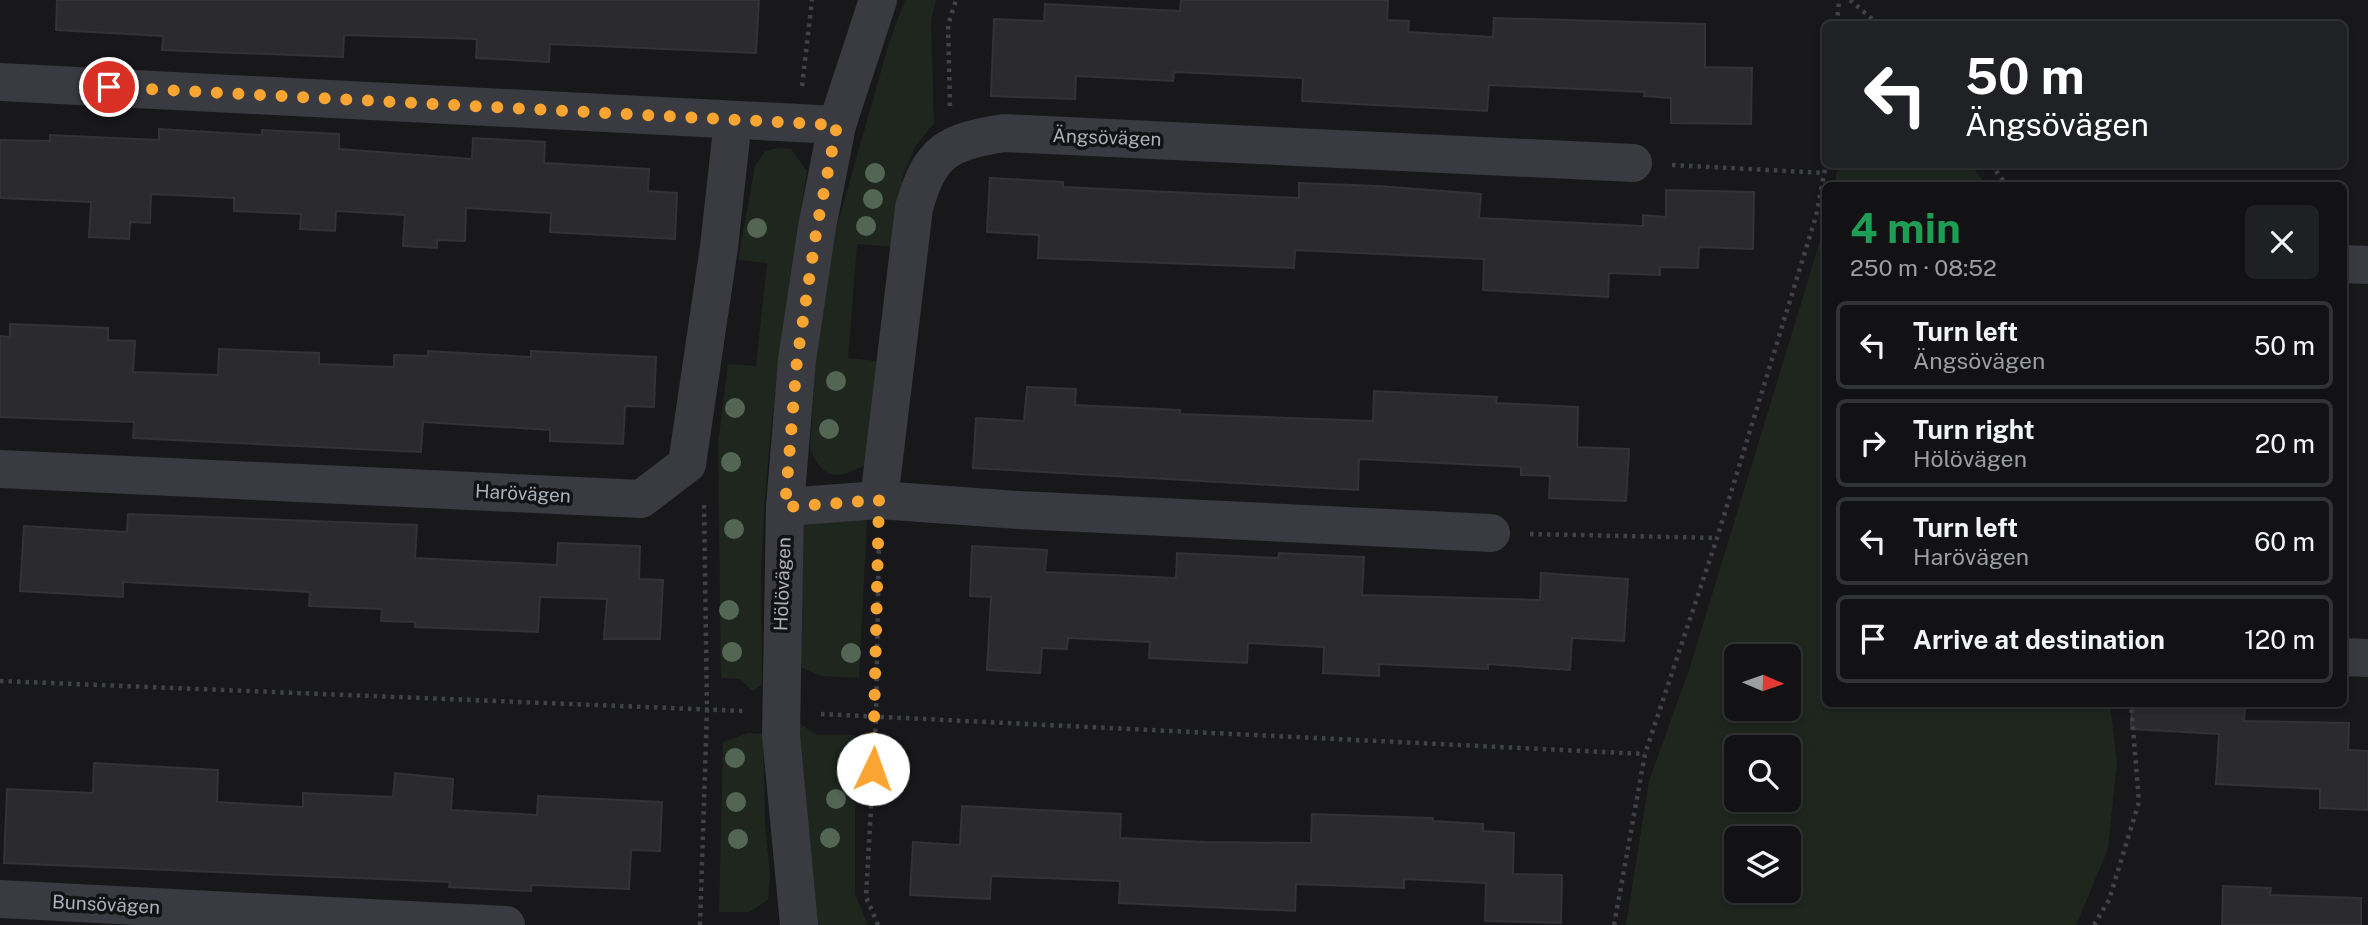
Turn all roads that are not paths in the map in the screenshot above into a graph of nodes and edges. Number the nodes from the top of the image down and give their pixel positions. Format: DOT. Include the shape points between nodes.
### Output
graph roads {
  1 [pos="878,0"];
  2 [pos="0,82"];
  3 [pos="733,120"];
  4 [pos="837,125"];
  5 [pos="1633,163"];
  6 [pos="2347,264"];
  7 [pos="2368,265"];
  8 [pos="0,469"];
  9 [pos="879,500"];
  10 [pos="785,507"];
  11 [pos="1491,533"];
  12 [pos="2347,657"];
  13 [pos="2368,658"];
  14 [pos="0,899"];
  15 [pos="506,925"];
  16 [pos="799,925"];
  1 -- 4 [label="street, Hölövägen"];
  2 -- 3 [label="street"];
  3 -- 4 [label="street"];
  3 -- 8 [label="street, Harövägen" via="687,464 641,499"];
  4 -- 10 [label="street, Hölövägen" via="797,360"];
  5 -- 9 [label="street, Ängsövägen" via="1004,133 951,145 923,178 914,208"];
  6 -- 7 [label="street"];
  9 -- 10 [label="street"];
  9 -- 11 [label="street"];
  10 -- 16 [label="street, Hölövägen" via="781,734"];
  12 -- 13 [label="street"];
  14 -- 15 [label="street, Bunsövägen"];
}
